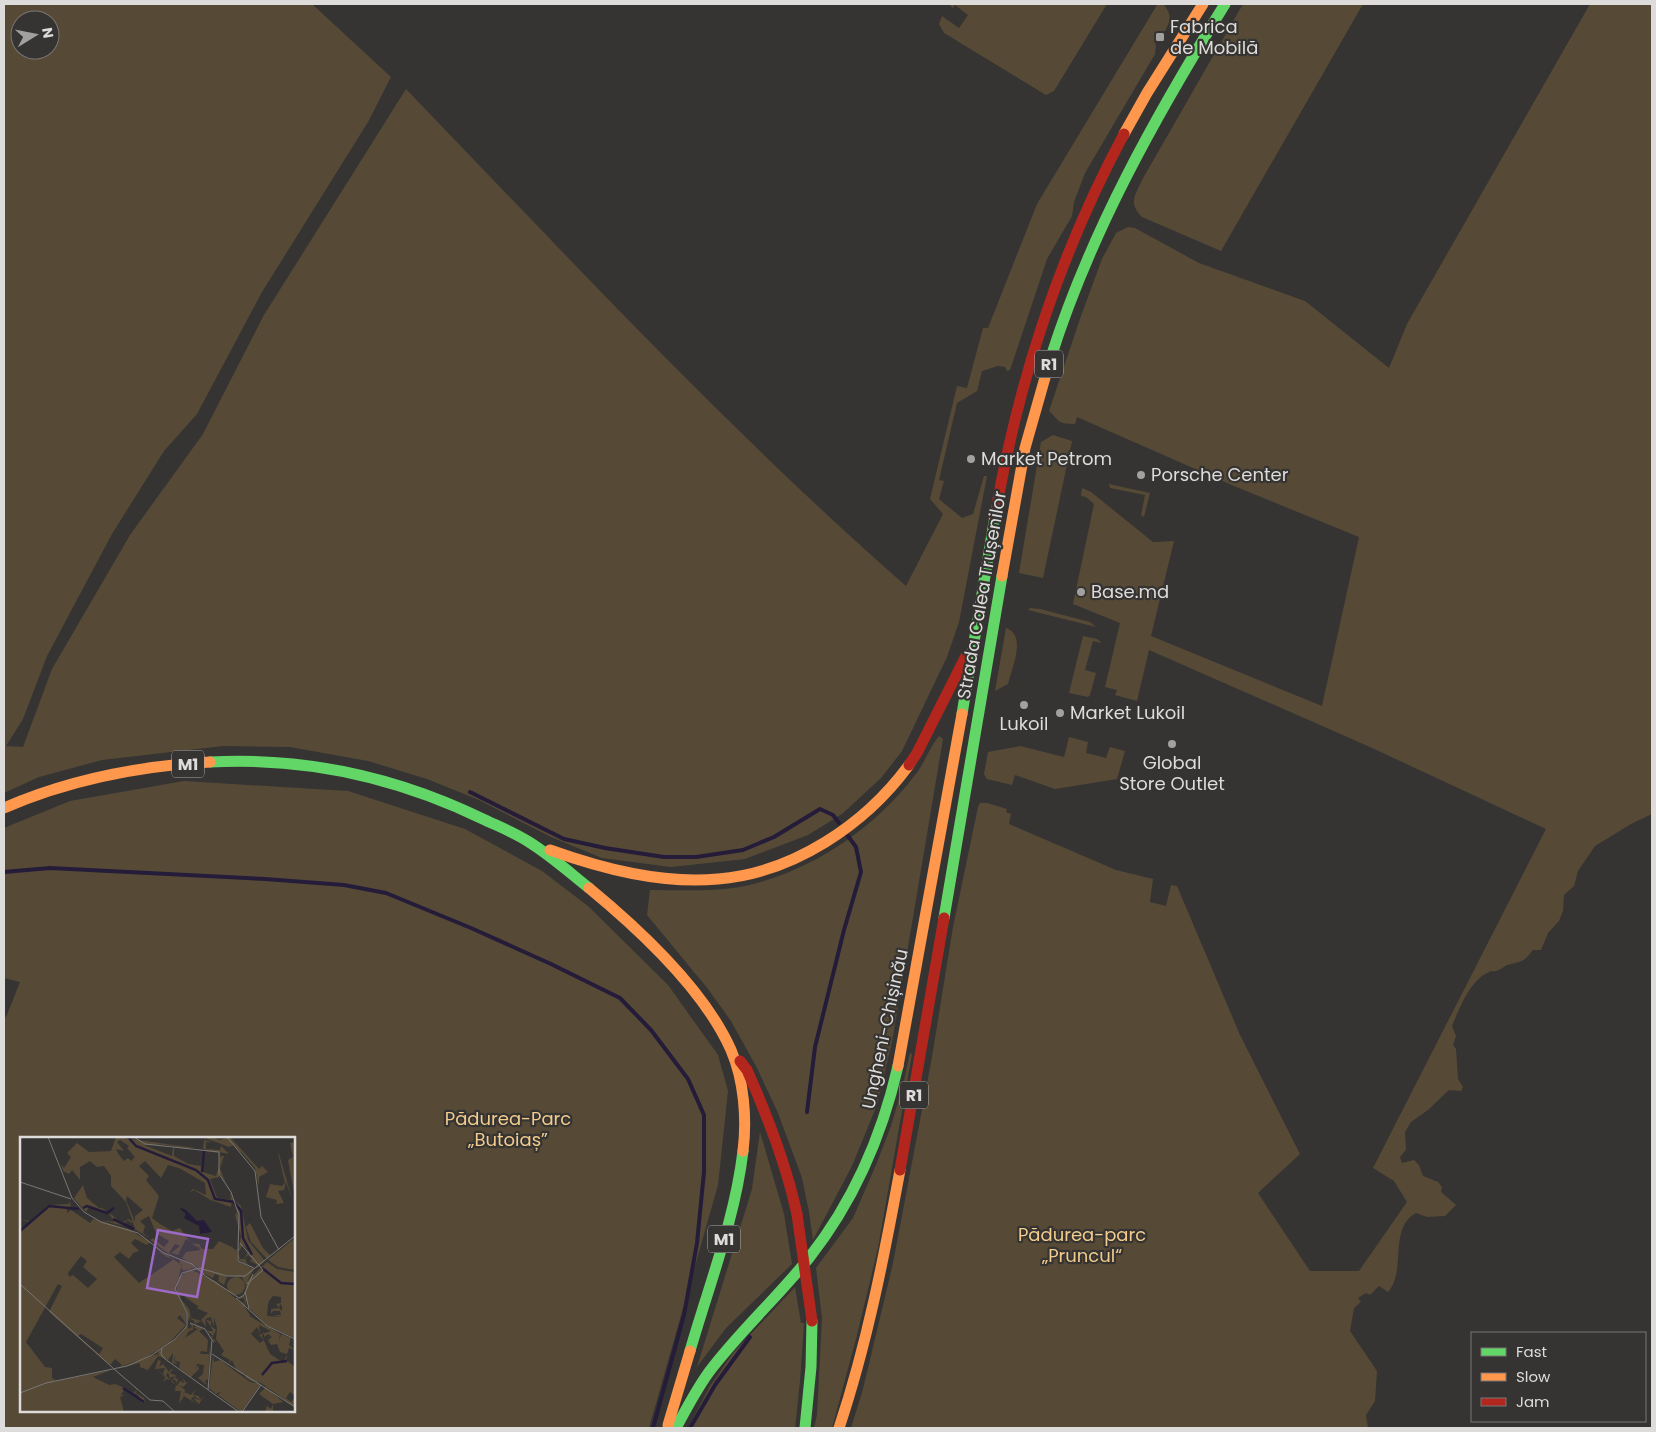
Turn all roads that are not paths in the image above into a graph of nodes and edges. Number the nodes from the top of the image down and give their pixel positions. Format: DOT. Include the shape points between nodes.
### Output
graph roads {
  1 [pos="1203,4"];
  2 [pos="1225,4"];
  3 [pos="973,642"];
  4 [pos="955,754"];
  5 [pos="971,758"];
  6 [pos="4,808"];
  7 [pos="533,844"];
  8 [pos="729,1045"];
  9 [pos="666,1428"];
  10 [pos="676,1428"];
  11 [pos="805,1428"];
  12 [pos="839,1428"];
  1 -- 3 [label="highway, Strada Calea Trușenilor / R1" via="1147,93 1106,168 1054,287 1015,417"];
  2 -- 5 [label="highway, Strada Calea Trușenilor / R1" via="1149,128 1114,195 1083,266 1041,386 1001,582"];
  3 -- 4 [label="highway, Strada Calea Trușenilor / R1"];
  3 -- 7 [label="highway" via="912,760 894,783 856,821 789,859 739,876 687,879 656,877 588,864"];
  4 -- 10 [label="highway, Ungheni-Chișinău / R1" via="898,1068 877,1139 861,1177 827,1235 711,1367"];
  5 -- 12 [label="highway, Ungheni-Chișinău / R1" via="885,1257 861,1358"];
  6 -- 7 [label="highway, M1" via="47,791 121,773 192,763 271,762 341,772 415,790 469,811"];
  7 -- 8 [label="highway, M1" via="640,933 708,1010"];
  8 -- 9 [label="highway, M1" via="743,1102 745,1140 741,1176"];
  8 -- 11 [label="highway, M1, bridge" via="747,1070 775,1135 798,1214 812,1321"];
}
